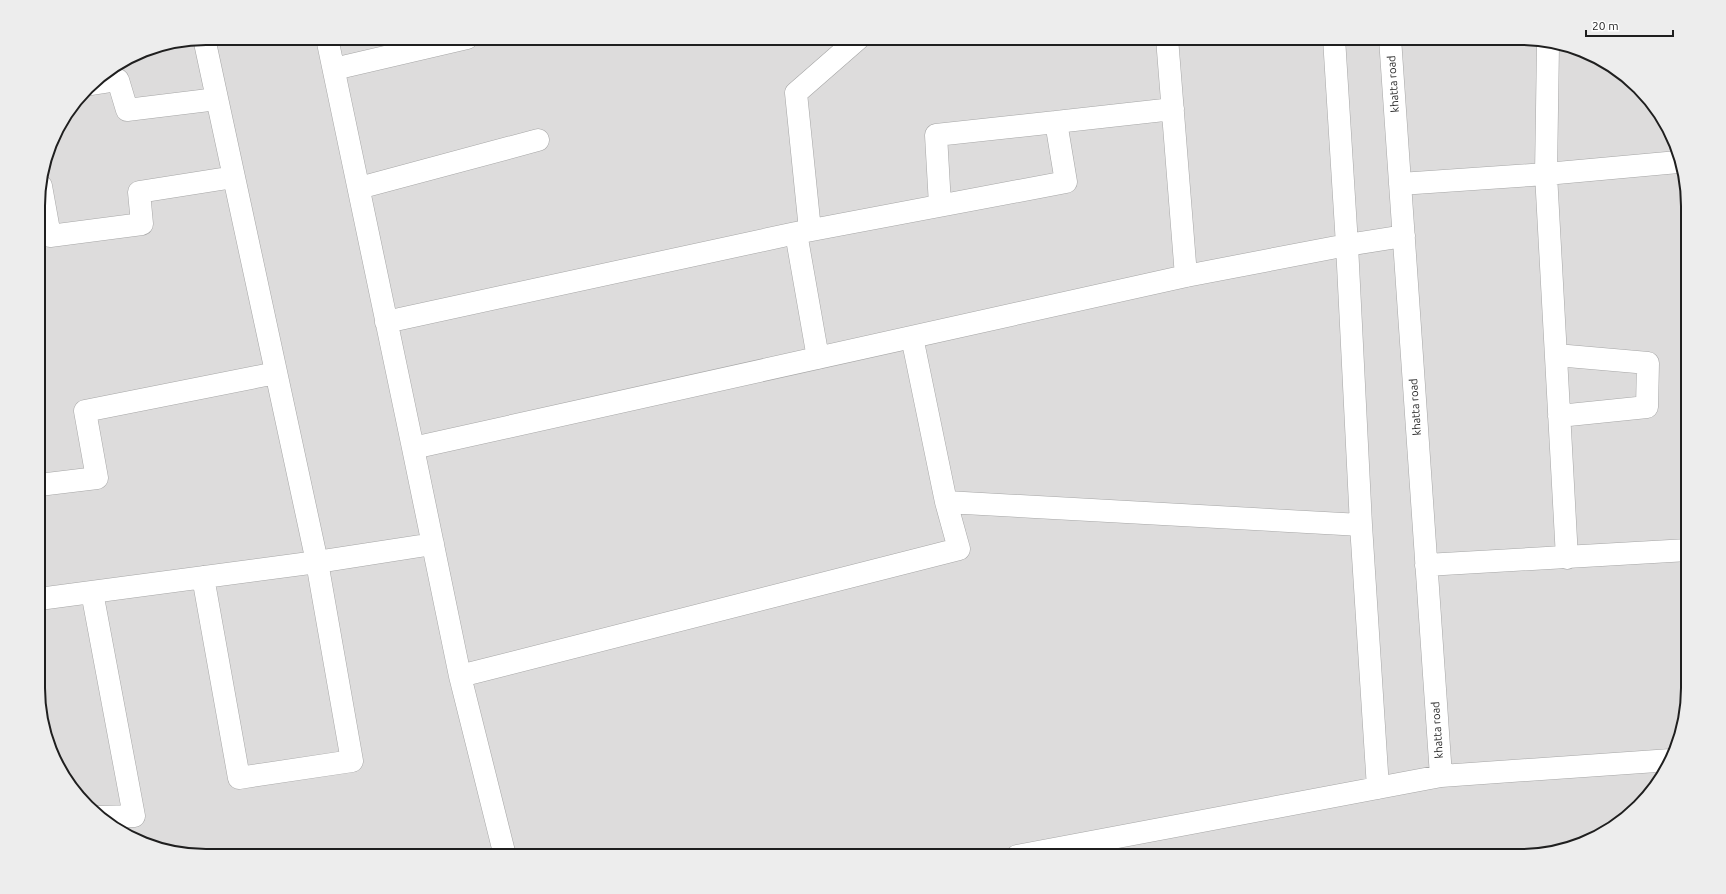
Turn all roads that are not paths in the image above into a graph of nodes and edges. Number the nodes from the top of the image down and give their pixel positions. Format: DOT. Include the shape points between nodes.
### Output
graph roads {
  1 [pos="205,45"];
  2 [pos="329,45"];
  3 [pos="437,45"];
  4 [pos="851,45"];
  5 [pos="1168,45"];
  6 [pos="1334,45"];
  7 [pos="1390,45"];
  8 [pos="1548,47"];
  9 [pos="334,69"];
  10 [pos="103,82"];
  11 [pos="217,99"];
  12 [pos="1173,109"];
  13 [pos="1056,122"];
  14 [pos="538,140"];
  15 [pos="1675,162"];
  16 [pos="1546,174"];
  17 [pos="234,177"];
  18 [pos="1400,184"];
  19 [pos="359,188"];
  20 [pos="940,205"];
  21 [pos="45,208"];
  22 [pos="803,231"];
  23 [pos="1404,236"];
  24 [pos="1347,245"];
  25 [pos="1186,276"];
  26 [pos="386,322"];
  27 [pos="912,337"];
  28 [pos="1556,355"];
  29 [pos="818,358"];
  30 [pos="276,373"];
  31 [pos="1560,416"];
  32 [pos="413,448"];
  33 [pos="45,484"];
  34 [pos="946,502"];
  35 [pos="1361,525"];
  36 [pos="433,544"];
  37 [pos="1681,550"];
  38 [pos="1567,558"];
  39 [pos="317,562"];
  40 [pos="1426,565"];
  41 [pos="203,577"];
  42 [pos="92,592"];
  43 [pos="45,598"];
  44 [pos="460,676"];
  45 [pos="1663,761"];
  46 [pos="1441,776"];
  47 [pos="1378,788"];
  48 [pos="109,817"];
  49 [pos="503,849"];
  50 [pos="1054,849"];
  1 -- 11 [label="street"];
  2 -- 9 [label="street"];
  3 -- 9 [label="street"];
  4 -- 22 [label="street" via="796,93"];
  5 -- 12 [label="street"];
  6 -- 24 [label="street"];
  7 -- 18 [label="street, khatta road"];
  8 -- 16 [label="street"];
  9 -- 19 [label="street"];
  10 -- 11 [label="street" via="118,80 127,110"];
  11 -- 17 [label="street"];
  12 -- 13 [label="street"];
  12 -- 25 [label="street"];
  13 -- 20 [label="street" via="1066,182"];
  13 -- 20 [label="street" via="936,134"];
  14 -- 19 [label="street"];
  15 -- 16 [label="street"];
  16 -- 18 [label="street"];
  16 -- 28 [label="street"];
  17 -- 21 [label="street" via="139,192 142,224 50,236"];
  17 -- 30 [label="street"];
  18 -- 23 [label="street, khatta road"];
  19 -- 26 [label="street"];
  20 -- 22 [label="street"];
  22 -- 26 [label="street"];
  22 -- 29 [label="street"];
  23 -- 24 [label="street"];
  23 -- 40 [label="street, khatta road"];
  24 -- 25 [label="street"];
  24 -- 35 [label="street"];
  25 -- 27 [label="street"];
  26 -- 32 [label="street"];
  27 -- 29 [label="street"];
  27 -- 34 [label="street"];
  28 -- 31 [label="street"];
  28 -- 31 [label="street" via="1648,363 1647,408"];
  29 -- 32 [label="street"];
  30 -- 33 [label="street" via="85,411 97,478"];
  30 -- 39 [label="street"];
  31 -- 38 [label="street"];
  32 -- 36 [label="street"];
  34 -- 35 [label="street"];
  34 -- 44 [label="street" via="959,549"];
  35 -- 47 [label="street"];
  36 -- 39 [label="street"];
  36 -- 44 [label="street"];
  37 -- 38 [label="street"];
  38 -- 40 [label="street"];
  39 -- 41 [label="street"];
  39 -- 41 [label="street" via="352,761 239,778"];
  40 -- 46 [label="street, khatta road"];
  41 -- 42 [label="street"];
  42 -- 43 [label="street"];
  42 -- 48 [label="street" via="134,816"];
  44 -- 49 [label="street"];
  45 -- 46 [label="street"];
  46 -- 47 [label="street"];
  47 -- 50 [label="street"];
}
